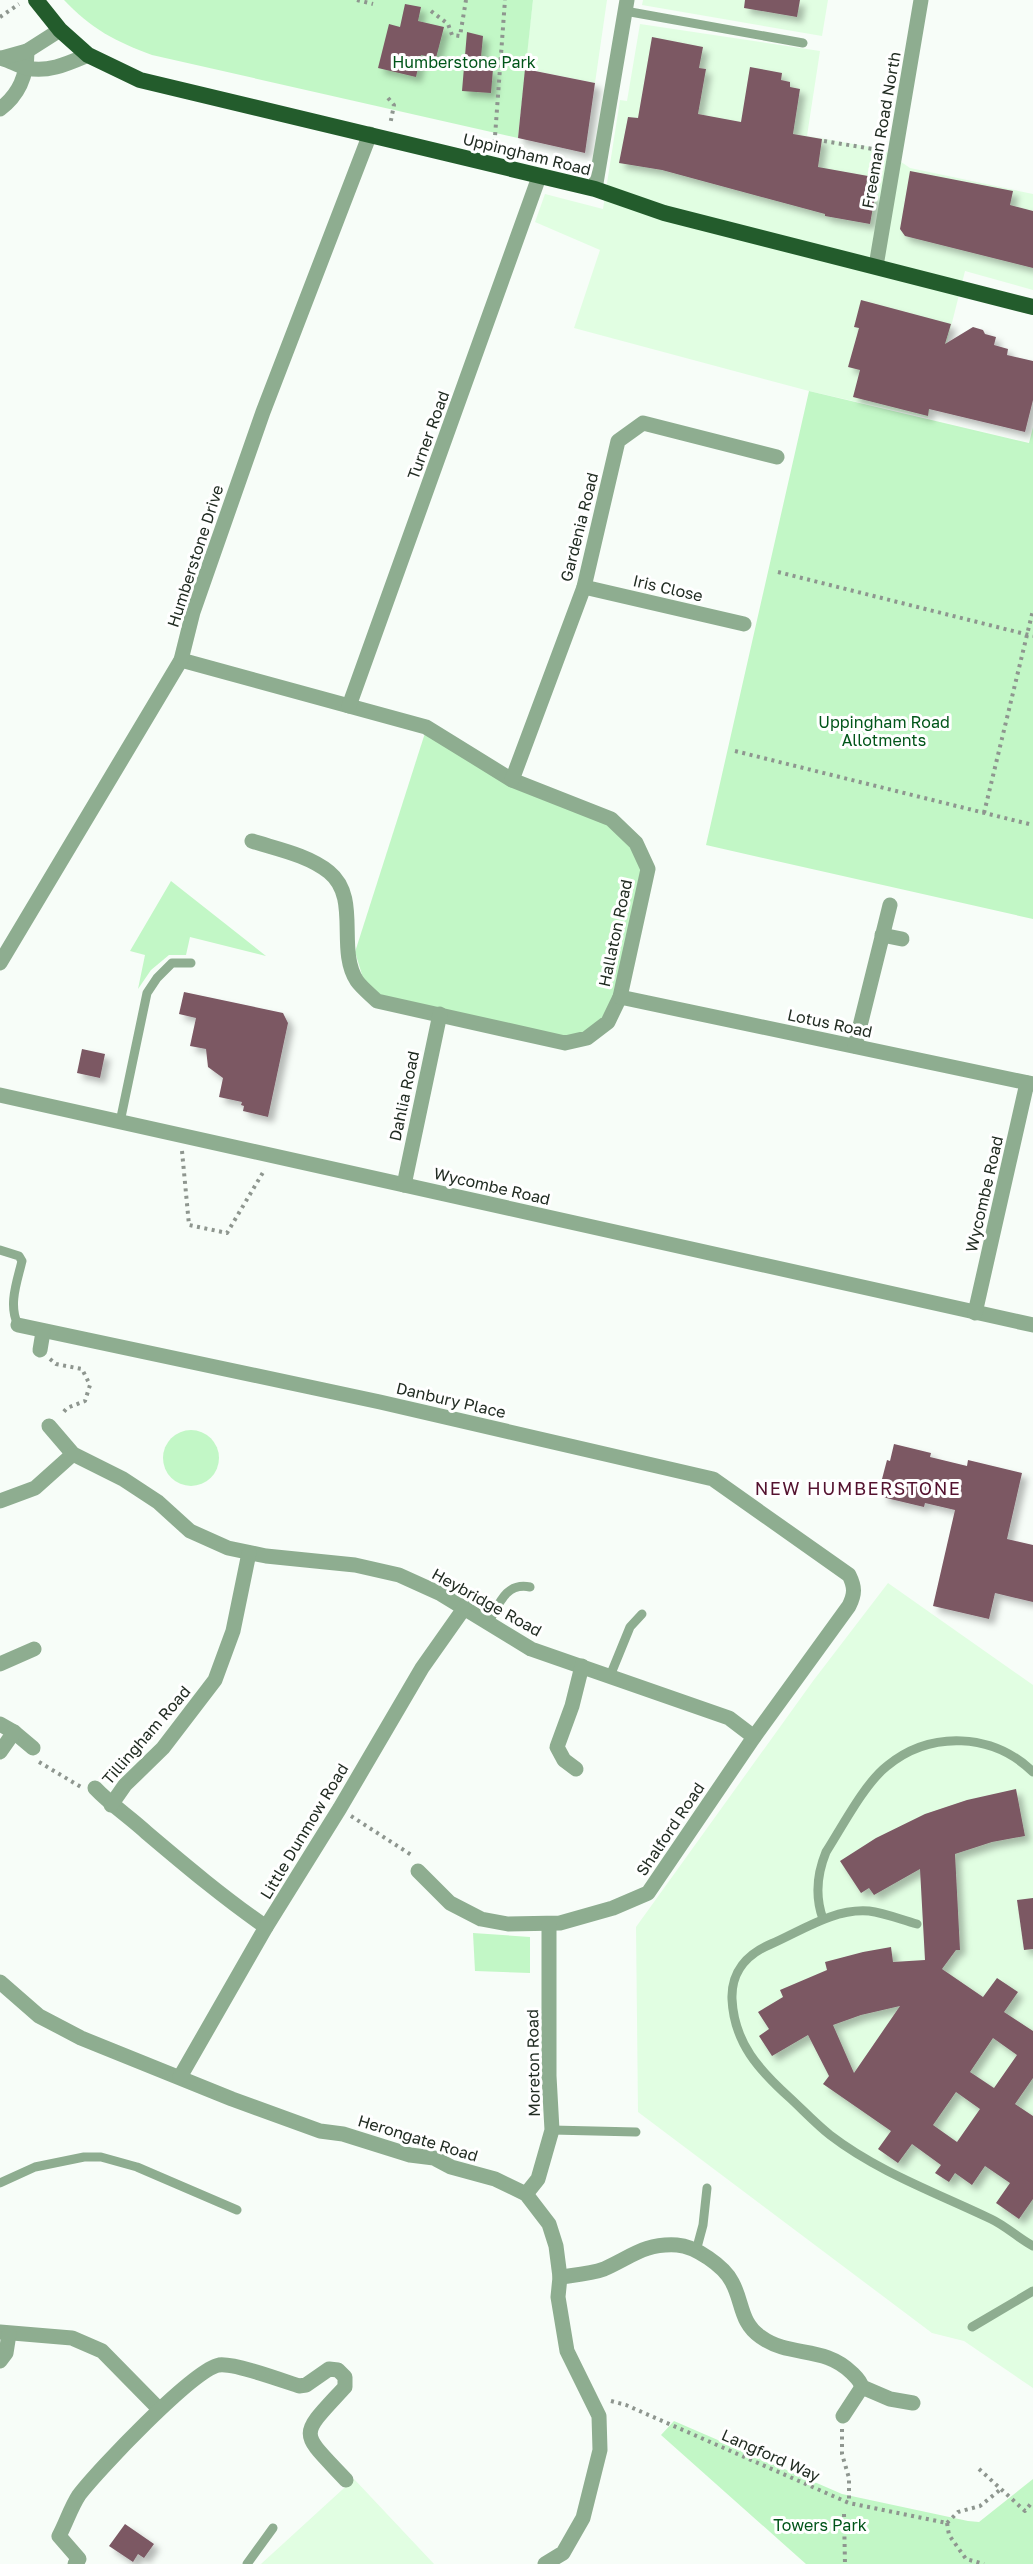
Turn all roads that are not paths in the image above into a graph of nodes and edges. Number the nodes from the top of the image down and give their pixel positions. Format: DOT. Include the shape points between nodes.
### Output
graph roads {
  1 [pos="36,0"];
  2 [pos="921,0"];
  3 [pos="626,6"];
  4 [pos="60,30"];
  5 [pos="803,43"];
  6 [pos="27,51"];
  7 [pos="88,56"];
  8 [pos="1,58"];
  9 [pos="27,69"];
  10 [pos="0,109"];
  11 [pos="370,134"];
  12 [pos="539,177"];
  13 [pos="595,189"];
  14 [pos="876,266"];
  15 [pos="1033,307"];
  16 [pos="777,457"];
  17 [pos="584,587"];
  18 [pos="744,624"];
  19 [pos="181,660"];
  20 [pos="350,706"];
  21 [pos="512,780"];
  22 [pos="252,841"];
  23 [pos="890,905"];
  24 [pos="882,935"];
  25 [pos="902,939"];
  26 [pos="0,963"];
  27 [pos="190,963"];
  28 [pos="620,997"];
  29 [pos="440,1014"];
  30 [pos="855,1046"];
  31 [pos="1030,1083"];
  32 [pos="0,1095"];
  33 [pos="120,1122"];
  34 [pos="404,1185"];
  35 [pos="0,1250"];
  36 [pos="975,1313"];
  37 [pos="18,1325"];
  38 [pos="1033,1325"];
  39 [pos="43,1332"];
  40 [pos="40,1350"];
  41 [pos="49,1426"];
  42 [pos="73,1454"];
  43 [pos="0,1501"];
  44 [pos="249,1553"];
  45 [pos="849,1575"];
  46 [pos="530,1587"];
  47 [pos="465,1607"];
  48 [pos="642,1614"];
  49 [pos="489,1622"];
  50 [pos="34,1649"];
  51 [pos="0,1664"];
  52 [pos="582,1666"];
  53 [pos="610,1676"];
  54 [pos="0,1724"];
  55 [pos="15,1732"];
  56 [pos="754,1737"];
  57 [pos="33,1748"];
  58 [pos="0,1752"];
  59 [pos="576,1768"];
  60 [pos="1033,1772"];
  61 [pos="95,1788"];
  62 [pos="111,1805"];
  63 [pos="418,1871"];
  64 [pos="823,1919"];
  65 [pos="549,1924"];
  66 [pos="917,1924"];
  67 [pos="266,1927"];
  68 [pos="0,1982"];
  69 [pos="180,2077"];
  70 [pos="552,2130"];
  71 [pos="636,2132"];
  72 [pos="0,2183"];
  73 [pos="707,2188"];
  74 [pos="526,2194"];
  75 [pos="237,2210"];
  76 [pos="1033,2246"];
  77 [pos="696,2251"];
  78 [pos="560,2277"];
  79 [pos="1033,2291"];
  80 [pos="972,2327"];
  81 [pos="5,2333"];
  82 [pos="0,2361"];
  83 [pos="862,2387"];
  84 [pos="913,2403"];
  85 [pos="159,2409"];
  86 [pos="843,2416"];
  87 [pos="346,2480"];
  88 [pos="273,2528"];
  89 [pos="80,2562"];
  90 [pos="247,2564"];
  91 [pos="545,2564"];
  1 -- 4 [label="highway, Uppingham Road"];
  2 -- 14 [label="street, Freeman Road North"];
  3 -- 5 [label="lane"];
  3 -- 13 [label="street"];
  4 -- 6 [label="street"];
  4 -- 7 [label="highway, Uppingham Road"];
  6 -- 8 [label="street"];
  6 -- 9 [label="street"];
  7 -- 9 [label="street" via="57,68"];
  7 -- 11 [label="highway, Uppingham Road" via="140,80"];
  8 -- 9 [label="street"];
  9 -- 10 [label="street" via="18,90"];
  11 -- 12 [label="highway, Uppingham Road"];
  11 -- 19 [label="street, Humberstone Drive" via="262,412 193,612"];
  12 -- 13 [label="highway, Uppingham Road"];
  12 -- 20 [label="street, Turner Road"];
  13 -- 14 [label="highway, Uppingham Road" via="664,213"];
  14 -- 15 [label="highway, Uppingham Road"];
  16 -- 17 [label="street, Gardenia Road" via="643,423 618,441"];
  17 -- 18 [label="street, Iris Close"];
  17 -- 21 [label="street, Gardenia Road"];
  19 -- 20 [label="street, Hallaton Road"];
  19 -- 26 [label="street, Humberstone Drive"];
  20 -- 21 [label="street, Hallaton Road" via="426,726"];
  21 -- 28 [label="street, Hallaton Road" via="611,819 636,843 648,869"];
  22 -- 29 [label="street, Hallaton Road" via="300,855 330,872 344,893 348,952 357,981 377,1001"];
  23 -- 24 [label="street"];
  24 -- 25 [label="street"];
  24 -- 30 [label="street"];
  27 -- 33 [label="lane" via="172,963 147,993"];
  28 -- 29 [label="street, Hallaton Road" via="608,1022 587,1038 565,1043"];
  28 -- 30 [label="street, Lotus Road"];
  29 -- 34 [label="street, Dahlia Road"];
  30 -- 31 [label="street, Lotus Road"];
  31 -- 36 [label="street, Wycombe Road"];
  32 -- 33 [label="street, Wycombe Road"];
  33 -- 34 [label="street, Wycombe Road"];
  34 -- 36 [label="street, Wycombe Road"];
  35 -- 37 [label="lane" via="19,1256 22,1261 12,1306"];
  36 -- 38 [label="street, Wycombe Road"];
  37 -- 39 [label="street, Danbury Place"];
  39 -- 40 [label="street"];
  39 -- 45 [label="street, Danbury Place" via="369,1400 713,1479"];
  41 -- 42 [label="street, Heybridge Road"];
  42 -- 43 [label="street" via="35,1488"];
  42 -- 44 [label="street, Heybridge Road" via="158,1502 190,1532"];
  44 -- 47 [label="street, Heybridge Road" via="356,1565 399,1575"];
  44 -- 62 [label="street, Tillingham Road" via="233,1631 215,1680 163,1748 124,1785"];
  45 -- 56 [label="street, Shalford Road" via="854,1585 849,1606"];
  46 -- 49 [label="lane" via="520,1585 511,1589 501,1598"];
  47 -- 49 [label="street, Heybridge Road"];
  47 -- 67 [label="street, Little Dunmow Road" via="422,1668"];
  48 -- 53 [label="lane" via="630,1627"];
  49 -- 52 [label="street, Heybridge Road" via="531,1649"];
  50 -- 51 [label="street"];
  52 -- 53 [label="street, Heybridge Road"];
  52 -- 59 [label="street" via="557,1747 564,1760"];
  53 -- 56 [label="street, Heybridge Road" via="729,1718"];
  54 -- 55 [label="street"];
  55 -- 57 [label="street"];
  55 -- 58 [label="street"];
  56 -- 65 [label="street, Shalford Road" via="648,1893 614,1908"];
  60 -- 64 [label="lane" via="1012,1755 990,1745 948,1739 925,1745 887,1766 826,1852 818,1893"];
  61 -- 62 [label="street, Tillingham Road"];
  62 -- 67 [label="street, Tillingham Road" via="209,1887"];
  63 -- 65 [label="street, Shalford Road" via="450,1903 481,1919 508,1924"];
  64 -- 66 [label="lane" via="870,1911"];
  64 -- 76 [label="lane" via="761,1948 742,1964 735,1977 733,2013 749,2054 759,2069 830,2135 905,2180 998,2223"];
  65 -- 70 [label="street, Moreton Road"];
  67 -- 69 [label="street, Little Dunmow Road"];
  68 -- 69 [label="street, Herongate Road" via="39,2016 81,2038"];
  69 -- 74 [label="street, Herongate Road" via="320,2130 434,2158"];
  70 -- 71 [label="lane"];
  70 -- 74 [label="street, Moreton Road" via="538,2180"];
  72 -- 75 [label="lane" via="35,2167 101,2157 116,2159"];
  73 -- 77 [label="lane" via="704,2225"];
  74 -- 78 [label="street, Herongate Road" via="549,2224"];
  77 -- 78 [label="street" via="678,2245 641,2249 602,2270"];
  77 -- 83 [label="street" via="706,2255 732,2281 744,2319 758,2335 774,2346 841,2361 861,2380"];
  78 -- 91 [label="street, Herongate Road" via="558,2297 567,2351 599,2416 600,2450 583,2518 563,2553"];
  79 -- 80 [label="lane"];
  81 -- 82 [label="street" via="6,2353"];
  81 -- 85 [label="street" via="72,2338 102,2351"];
  83 -- 84 [label="street" via="890,2399"];
  83 -- 86 [label="street"];
  85 -- 87 [label="street" via="220,2365 299,2386 328,2369 338,2370 345,2377 345,2387 312,2423 309,2433 311,2443"];
  85 -- 89 [label="street" via="79,2496 59,2536"];
  88 -- 90 [label="lane"];
}
